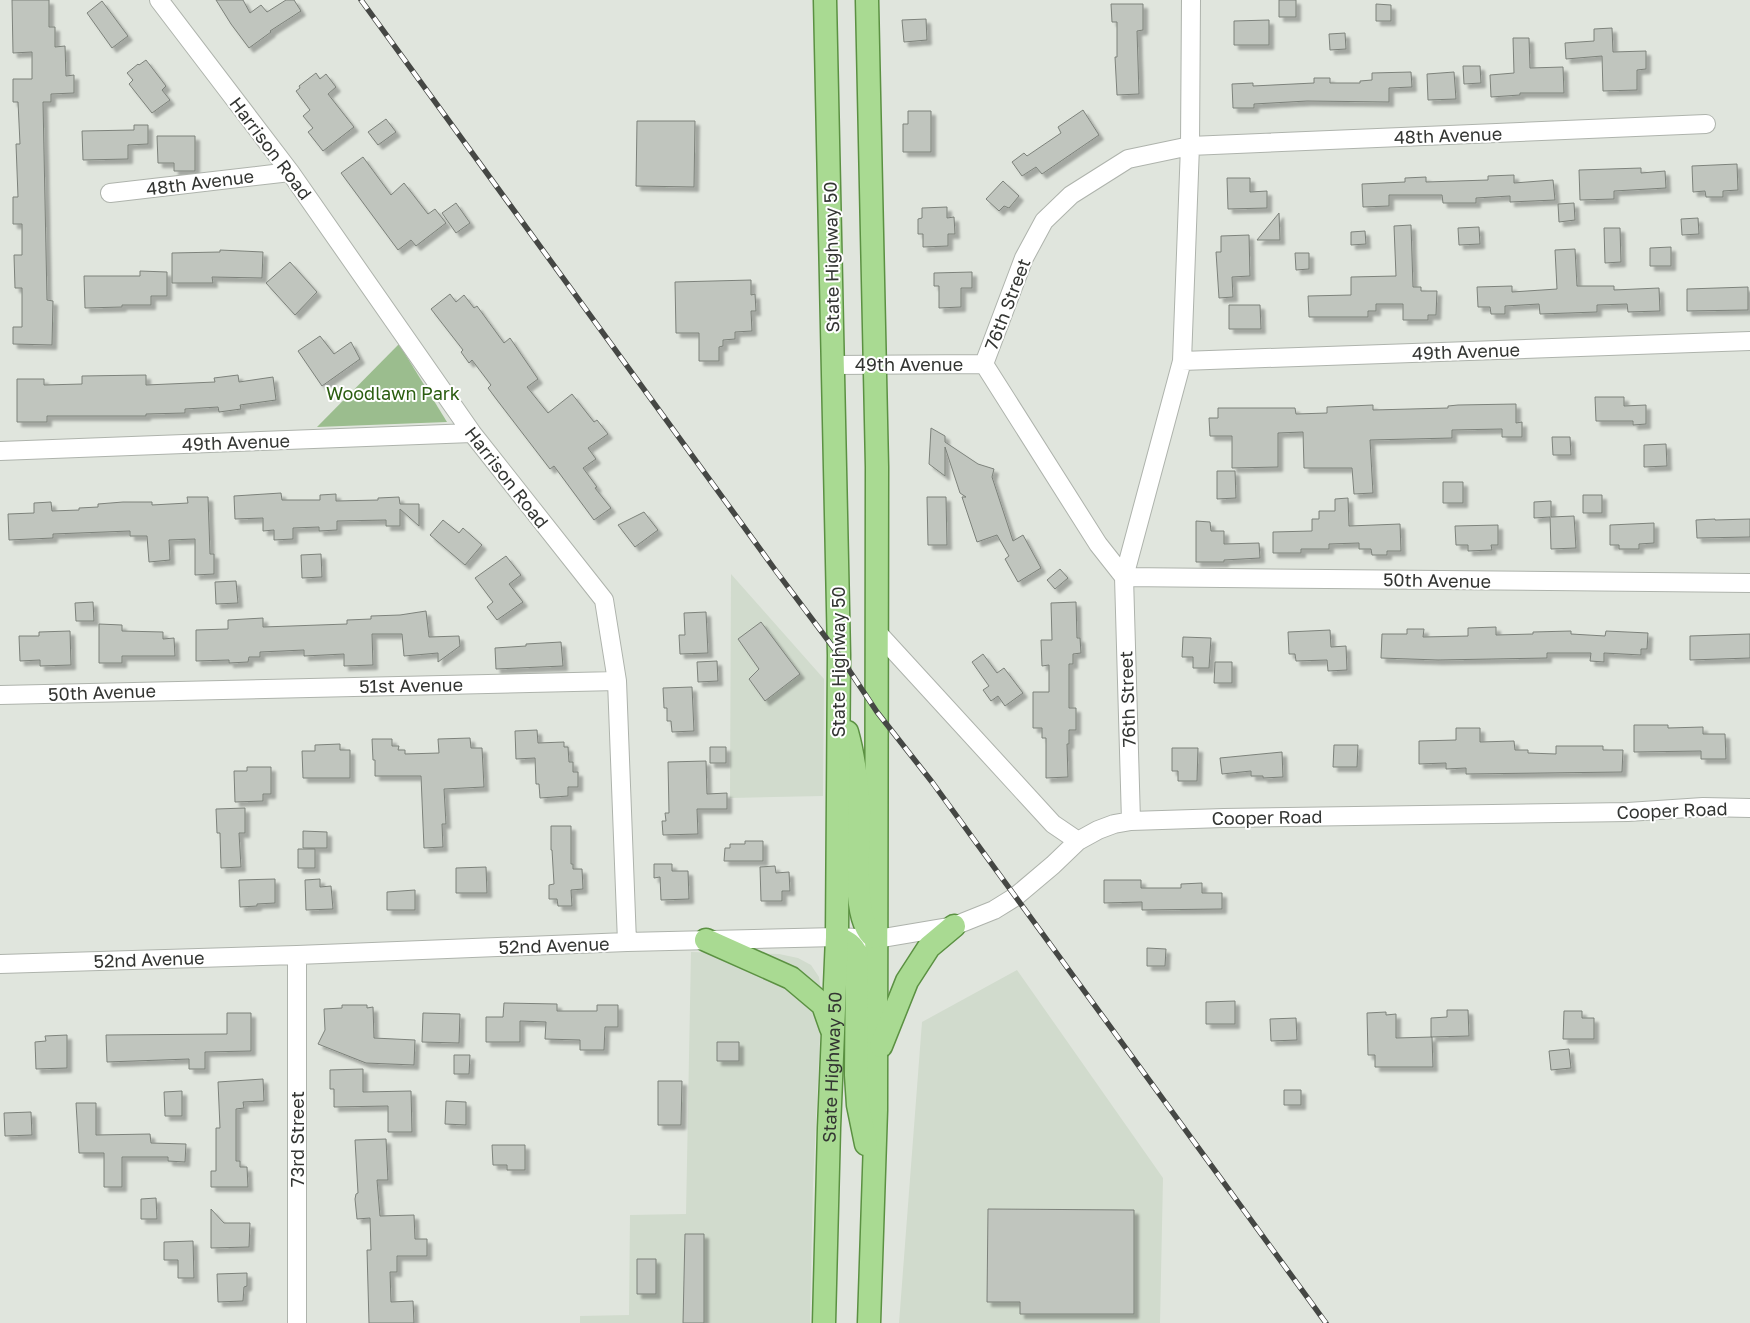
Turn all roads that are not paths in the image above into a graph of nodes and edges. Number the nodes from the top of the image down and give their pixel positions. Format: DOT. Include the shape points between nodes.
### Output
graph roads {
  1 [pos="159,0"];
  2 [pos="825,0"];
  3 [pos="867,0"];
  4 [pos="1191,0"];
  5 [pos="1706,124"];
  6 [pos="1190,146"];
  7 [pos="290,172"];
  8 [pos="110,193"];
  9 [pos="1750,341"];
  10 [pos="1182,361"];
  11 [pos="875,364"];
  12 [pos="984,364"];
  13 [pos="833,365"];
  14 [pos="472,433"];
  15 [pos="0,451"];
  16 [pos="1124,577"];
  17 [pos="1750,583"];
  18 [pos="877,632"];
  19 [pos="617,681"];
  20 [pos="204,689"];
  21 [pos="0,695"];
  22 [pos="839,702"];
  23 [pos="1750,808"];
  24 [pos="1131,821"];
  25 [pos="1078,841"];
  26 [pos="954,926"];
  27 [pos="837,937"];
  28 [pos="877,938"];
  29 [pos="706,940"];
  30 [pos="627,942"];
  31 [pos="297,955"];
  32 [pos="0,964"];
  33 [pos="833,1035"];
  34 [pos="876,1056"];
  35 [pos="874,1190"];
  36 [pos="297,1323"];
  37 [pos="824,1323"];
  38 [pos="869,1323"];
  1 -- 7 [label="street, Harrison Road"];
  2 -- 13 [label="main road, State Highway 50"];
  3 -- 11 [label="main road"];
  4 -- 6 [label="street, 76th Street"];
  5 -- 6 [label="street, 48th Avenue"];
  6 -- 10 [label="street, 76th Street"];
  6 -- 12 [label="street, 76th Street" via="1128,159 1071,195 1044,221 1024,258"];
  7 -- 8 [label="street, 48th Avenue"];
  7 -- 14 [label="street, Harrison Road"];
  9 -- 10 [label="street, 49th Avenue"];
  10 -- 16 [label="street, 76th Street"];
  11 -- 12 [label="street, 49th Avenue"];
  11 -- 13 [label="street, 49th Avenue"];
  11 -- 18 [label="main road"];
  12 -- 16 [label="street, 76th Street" via="1098,544"];
  13 -- 22 [label="main road, State Highway 50"];
  14 -- 15 [label="street, 49th Avenue"];
  14 -- 19 [label="street, Harrison Road" via="604,600"];
  16 -- 17 [label="street, 50th Avenue"];
  16 -- 24 [label="street, 76th Street"];
  18 -- 25 [label="street" via="1053,824"];
  18 -- 28 [label="main road"];
  19 -- 20 [label="street, 51st Avenue"];
  19 -- 30 [label="street, Harrison Road"];
  20 -- 21 [label="street, 50th Avenue"];
  22 -- 27 [label="main road, State Highway 50"];
  22 -- 28 [label="main road" via="856,773 860,909 866,928"];
  23 -- 24 [label="street, Cooper Road"];
  24 -- 25 [label="street, Cooper Road" via="1098,830"];
  25 -- 26 [label="street, 52nd Avenue" via="1015,897 994,910"];
  26 -- 28 [label="street, 52nd Avenue"];
  26 -- 34 [label="main road" via="929,947 907,981"];
  27 -- 28 [label="street, 52nd Avenue"];
  27 -- 29 [label="street, 52nd Avenue"];
  27 -- 33 [label="main road, State Highway 50"];
  27 -- 35 [label="main road" via="854,947 857,955 858,1105"];
  28 -- 34 [label="main road"];
  29 -- 30 [label="street, 52nd Avenue"];
  29 -- 33 [label="main road" via="792,978 823,1005"];
  30 -- 31 [label="street, 52nd Avenue"];
  31 -- 32 [label="street, 52nd Avenue"];
  31 -- 36 [label="street, 73rd Street"];
  33 -- 37 [label="main road, State Highway 50"];
  34 -- 35 [label="main road"];
  35 -- 38 [label="main road"];
}
